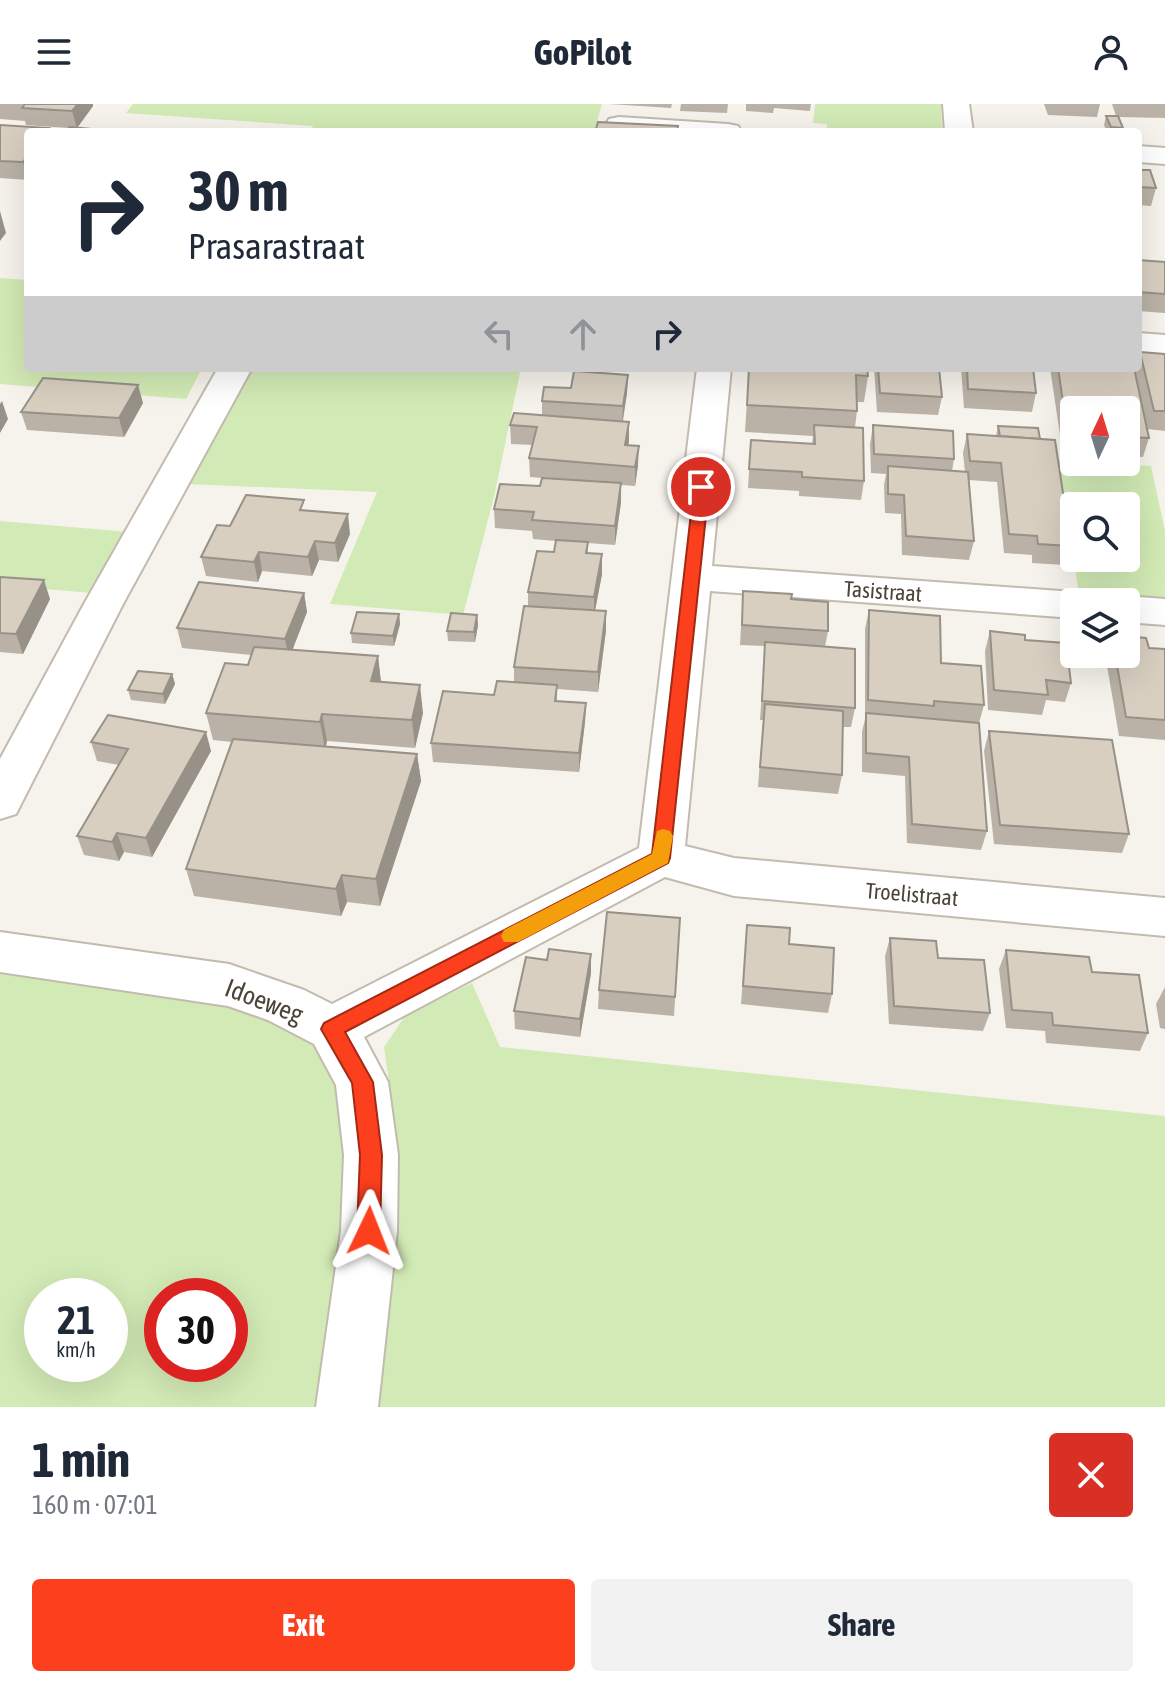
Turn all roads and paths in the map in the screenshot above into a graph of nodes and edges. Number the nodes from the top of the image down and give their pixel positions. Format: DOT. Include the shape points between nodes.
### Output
graph roads {
  1 [pos="956,104"];
  2 [pos="616,125"];
  3 [pos="664,128"];
  4 [pos="959,128"];
  5 [pos="1142,154"];
  6 [pos="1165,156"];
  7 [pos="1142,343"];
  8 [pos="1165,345"];
  9 [pos="233,372"];
  10 [pos="714,372"];
  11 [pos="692,577"];
  12 [pos="1060,604"];
  13 [pos="1140,610"];
  14 [pos="1165,612"];
  15 [pos="0,802"];
  16 [pos="661,858"];
  17 [pos="1165,917"];
  18 [pos="0,952"];
  19 [pos="332,1029"];
  20 [pos="347,1407"];
  1 -- 4 [label="street"];
  2 -- 3 [label="street"];
  5 -- 6 [label="street"];
  7 -- 8 [label="street"];
  9 -- 15 [label="street"];
  10 -- 11 [label="street"];
  11 -- 12 [label="street, Tasistraat"];
  11 -- 16 [label="street"];
  13 -- 14 [label="street"];
  16 -- 17 [label="street, Troelistraat" via="734,877"];
  16 -- 19 [label="street"];
  18 -- 19 [label="street, Idoeweg" via="229,985"];
  19 -- 20 [label="street, Idoeweg" via="362,1082 371,1155 369,1231"];
}
